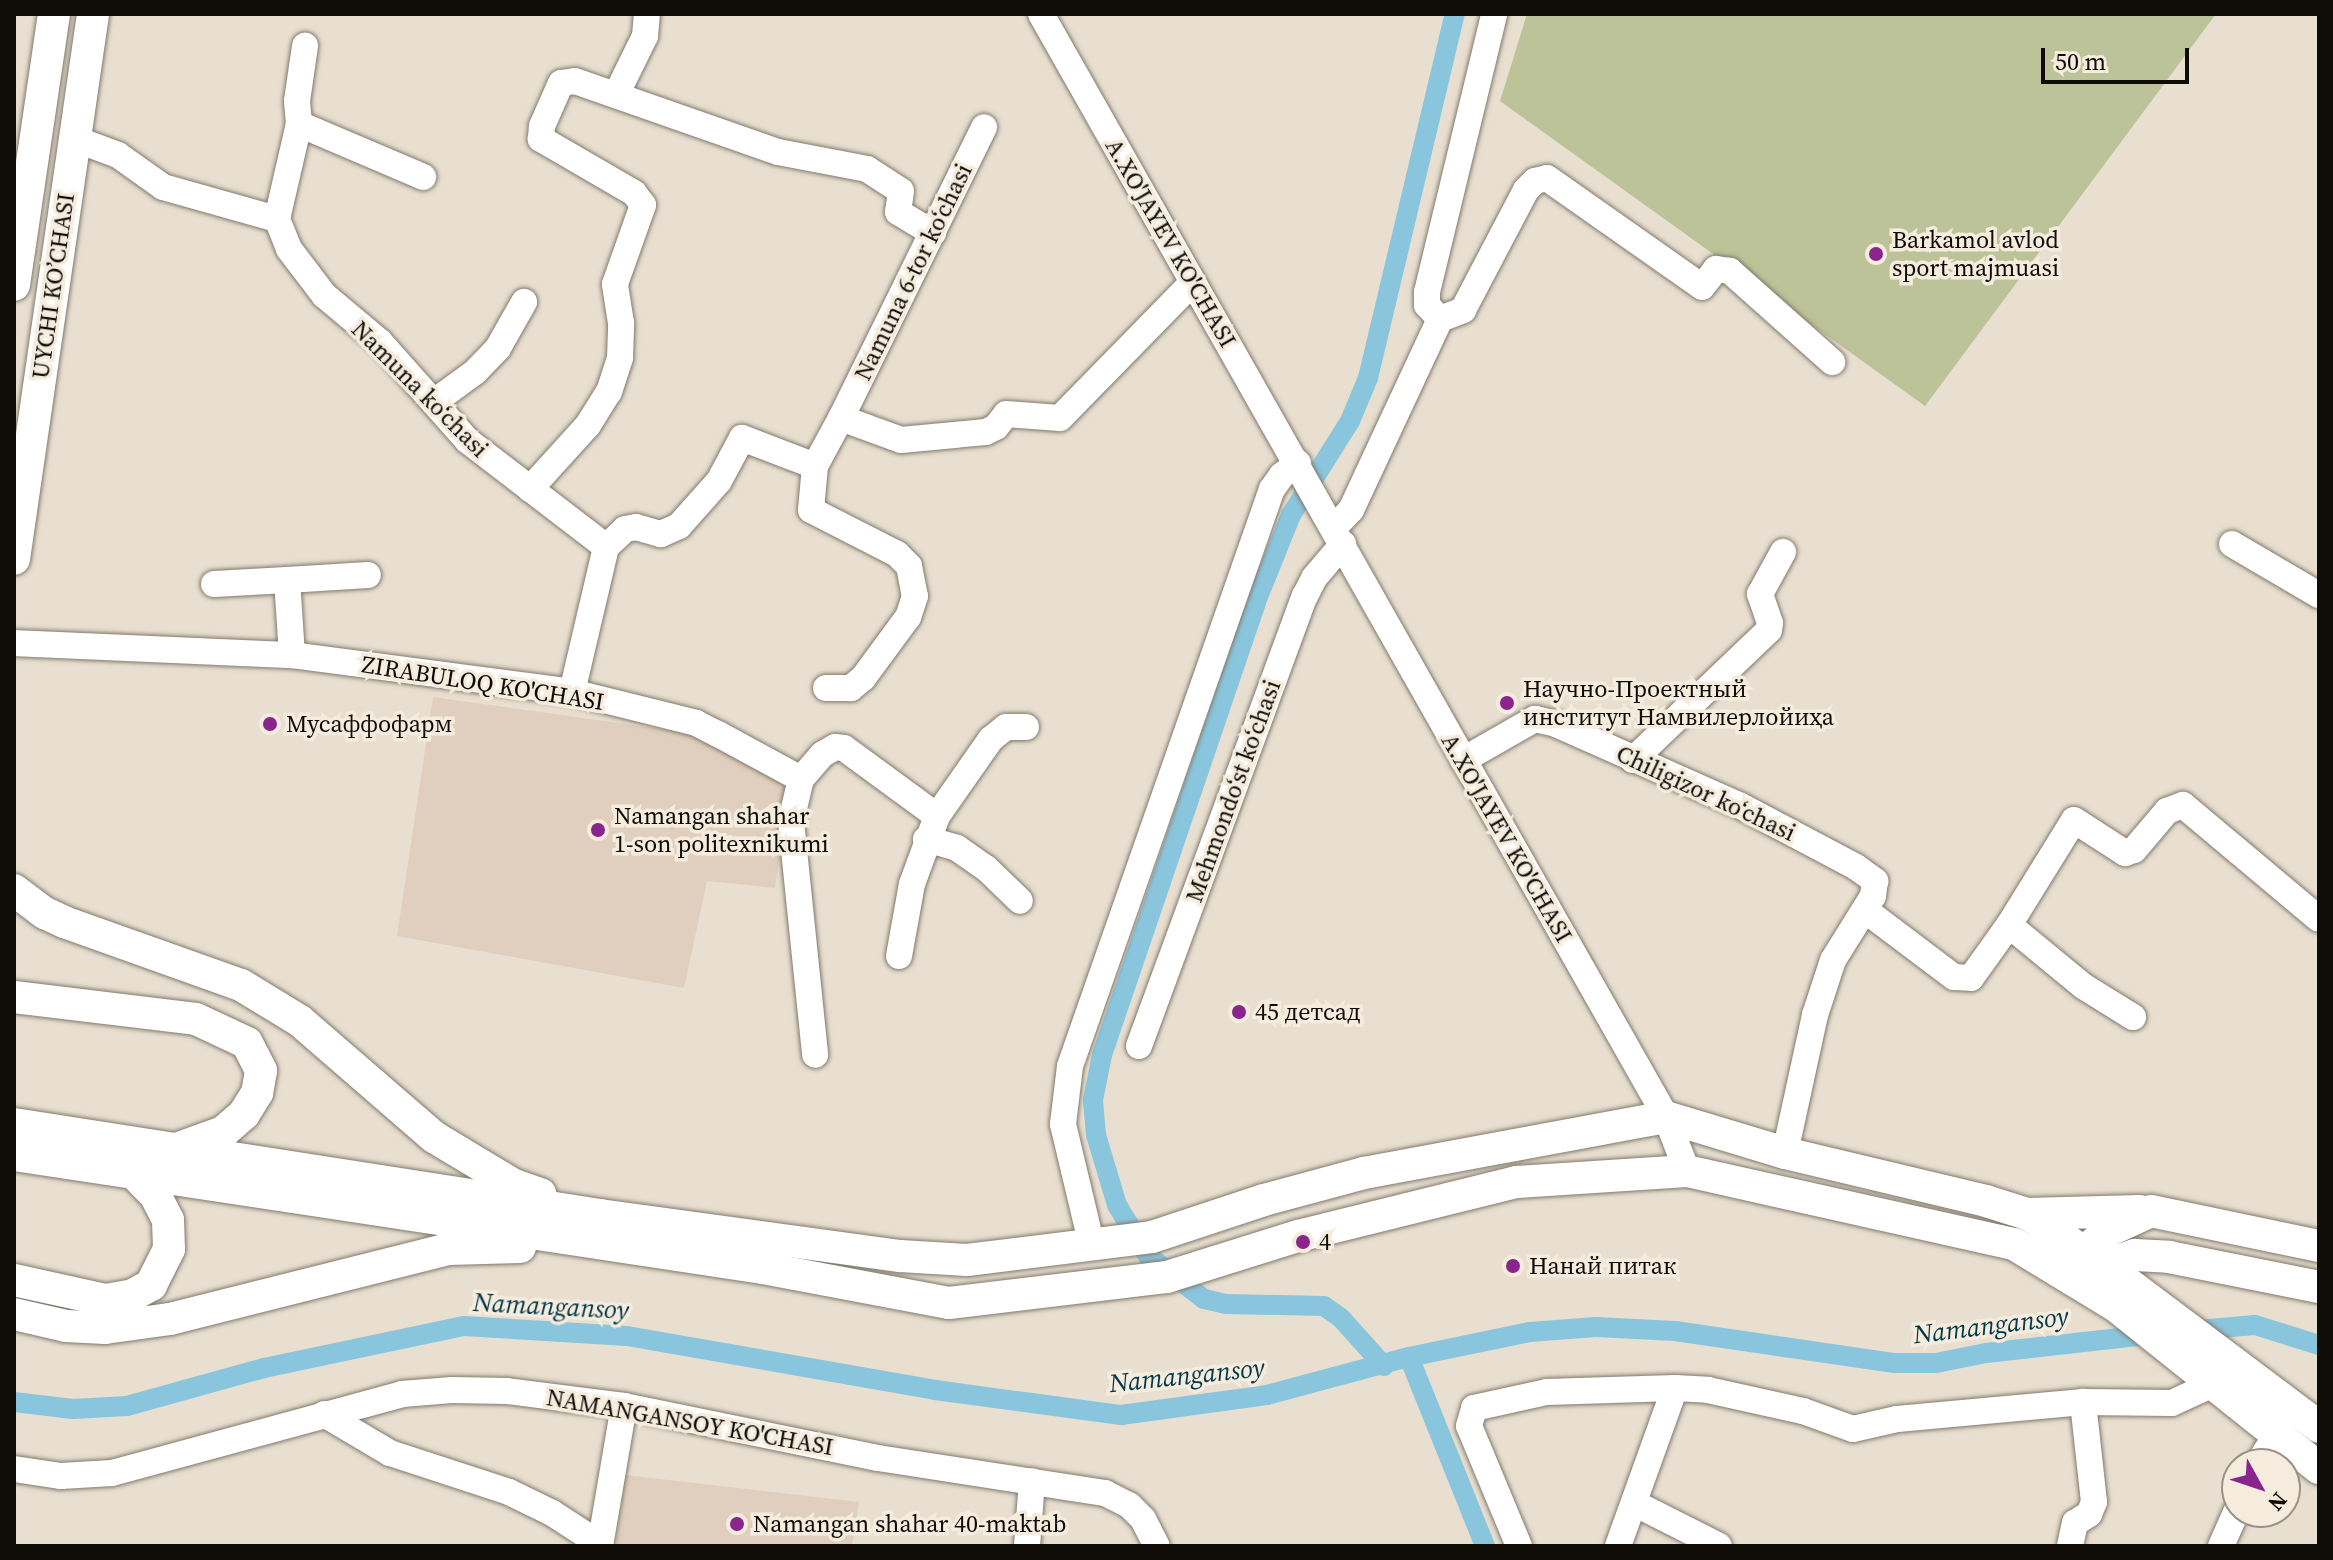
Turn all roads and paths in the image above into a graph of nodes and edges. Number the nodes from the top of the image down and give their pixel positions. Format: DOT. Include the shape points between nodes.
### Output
graph roads {
  1 [pos="54,14"];
  2 [pos="93,14"];
  3 [pos="647,14"];
  4 [pos="1041,14"];
  5 [pos="1494,14"];
  6 [pos="305,46"];
  7 [pos="616,95"];
  8 [pos="299,124"];
  9 [pos="984,127"];
  10 [pos="75,139"];
  11 [pos="423,177"];
  12 [pos="277,219"];
  13 [pos="933,233"];
  14 [pos="1193,282"];
  15 [pos="14,285"];
  16 [pos="524,302"];
  17 [pos="1440,319"];
  18 [pos="1832,362"];
  19 [pos="434,402"];
  20 [pos="841,418"];
  21 [pos="815,466"];
  22 [pos="1300,467"];
  23 [pos="530,489"];
  24 [pos="1333,526"];
  25 [pos="2232,544"];
  26 [pos="606,547"];
  27 [pos="1783,552"];
  28 [pos="14,559"];
  29 [pos="368,575"];
  30 [pos="287,580"];
  31 [pos="214,584"];
  32 [pos="2319,595"];
  33 [pos="14,643"];
  34 [pos="292,655"];
  35 [pos="826,688"];
  36 [pos="572,692"];
  37 [pos="1026,727"];
  38 [pos="1463,760"];
  39 [pos="1633,760"];
  40 [pos="801,779"];
  41 [pos="932,828"];
  42 [pos="14,890"];
  43 [pos="1020,901"];
  44 [pos="1865,910"];
  45 [pos="2319,919"];
  46 [pos="2009,925"];
  47 [pos="899,956"];
  48 [pos="14,997"];
  49 [pos="2133,1017"];
  50 [pos="1139,1046"];
  51 [pos="815,1055"];
  52 [pos="1666,1117"];
  53 [pos="14,1124"];
  54 [pos="176,1150"];
  55 [pos="1785,1153"];
  56 [pos="14,1155"];
  57 [pos="1687,1171"];
  58 [pos="135,1174"];
  59 [pos="2151,1211"];
  60 [pos="2027,1214"];
  61 [pos="598,1229"];
  62 [pos="1098,1245"];
  63 [pos="2319,1246"];
  64 [pos="2086,1266"];
  65 [pos="14,1280"];
  66 [pos="2319,1287"];
  67 [pos="14,1314"];
  68 [pos="2212,1370"];
  69 [pos="1675,1388"];
  70 [pos="2083,1402"];
  71 [pos="624,1406"];
  72 [pos="324,1414"];
  73 [pos="2319,1427"];
  74 [pos="2277,1434"];
  75 [pos="2268,1448"];
  76 [pos="2319,1468"];
  77 [pos="14,1469"];
  78 [pos="1032,1481"];
  79 [pos="1634,1503"];
  80 [pos="600,1545"];
  81 [pos="1027,1546"];
  82 [pos="1157,1546"];
  83 [pos="1519,1546"];
  84 [pos="1618,1546"];
  85 [pos="1719,1546"];
  86 [pos="2070,1546"];
  1 -- 15 [label="main road, UYCHI KO’CHASI"];
  2 -- 10 [label="main road, UYCHI KO’CHASI"];
  3 -- 7 [label="street" via="645,36"];
  4 -- 14 [label="street, A.XO'JAYEV KO'CHASI"];
  5 -- 17 [label="street" via="1427,292 1427,305"];
  6 -- 8 [label="street"];
  7 -- 13 [label="street" via="778,152 867,169 901,191 898,212"];
  7 -- 23 [label="street" via="575,81 561,83 540,133 544,143 634,193 643,205 615,284 620,358 609,392 588,425"];
  8 -- 11 [label="street"];
  8 -- 12 [label="street"];
  9 -- 13 [label="street, Namuna 6-tor koʻchasi"];
  10 -- 12 [label="street" via="118,155 163,187"];
  10 -- 28 [label="main road, UYCHI KO’CHASI"];
  12 -- 19 [label="street, Namuna koʻchasi" via="289,249 324,295 380,342"];
  13 -- 20 [label="street, Namuna 6-tor koʻchasi"];
  14 -- 20 [label="street" via="1060,418 1006,414 986,432 901,440"];
  14 -- 22 [label="street, A.XO'JAYEV KO'CHASI"];
  16 -- 19 [label="street" via="498,348"];
  17 -- 18 [label="street" via="1463,310 1526,190 1547,178 1702,287 1716,269 1730,271"];
  17 -- 24 [label="street, Mehmondoʻst koʻchasi" via="1351,510"];
  19 -- 23 [label="street, Namuna koʻchasi" via="468,441"];
  20 -- 21 [label="street"];
  21 -- 26 [label="street" via="742,438 719,481 679,526 661,534 625,529"];
  21 -- 35 [label="street" via="811,510 897,554 909,566 915,596 908,617 863,678 851,688"];
  22 -- 24 [label="street, A.XO'JAYEV KO'CHASI"];
  22 -- 62 [label="street" via="1282,475 1272,489 1070,1066 1063,1124"];
  23 -- 26 [label="street, Namuna koʻchasi"];
  24 -- 38 [label="street, A.XO'JAYEV KO'CHASI"];
  24 -- 50 [label="street, Mehmondoʻst koʻchasi"];
  25 -- 32 [label="street"];
  26 -- 36 [label="street"];
  27 -- 39 [label="street" via="1760,594 1769,630"];
  29 -- 30 [label="street"];
  30 -- 31 [label="street"];
  30 -- 34 [label="street"];
  33 -- 34 [label="street, ZIRABULOQ KO'CHASI"];
  34 -- 36 [label="street, ZIRABULOQ KO'CHASI"];
  36 -- 40 [label="street, ZIRABULOQ KO'CHASI" via="696,723"];
  37 -- 41 [label="street" via="1006,727 991,739"];
  38 -- 39 [label="street, Chiligizor koʻchasi" via="1535,719"];
  38 -- 52 [label="street, A.XO'JAYEV KO'CHASI"];
  39 -- 44 [label="street, Chiligizor koʻchasi" via="1739,805 1856,867 1877,885"];
  40 -- 41 [label="street" via="823,754 844,748"];
  40 -- 51 [label="street" via="791,821"];
  41 -- 43 [label="street"];
  41 -- 47 [label="street" via="912,884"];
  42 -- 61 [label="main road" via="64,922 241,985 300,1021 434,1137"];
  44 -- 46 [label="street" via="1963,980 1978,971"];
  44 -- 55 [label="street, Chiligizor koʻchasi" via="1833,960 1815,1015"];
  45 -- 46 [label="street" via="2183,805 2167,811 2134,850 2125,853 2074,820"];
  46 -- 49 [label="street" via="2083,986"];
  48 -- 54 [label="main road" via="196,1019 247,1043 261,1071 257,1093 244,1114 223,1132"];
  52 -- 55 [label="main road"];
  52 -- 57 [label="street, A.XO'JAYEV KO'CHASI"];
  52 -- 62 [label="main road" via="1364,1173 1152,1237"];
  53 -- 54 [label="main road"];
  54 -- 61 [label="main road"];
  55 -- 60 [label="main road"];
  56 -- 58 [label="main road"];
  57 -- 61 [label="main road" via="1517,1182 1298,1236 1167,1277 949,1303 763,1268"];
  57 -- 64 [label="main road" via="2014,1244"];
  58 -- 61 [label="main road"];
  58 -- 65 [label="main road" via="155,1195 168,1220 169,1249 151,1285 106,1300"];
  59 -- 60 [label="main road"];
  59 -- 63 [label="main road"];
  59 -- 64 [label="main road" via="2108,1231"];
  60 -- 64 [label="main road"];
  61 -- 62 [label="main road" via="967,1260"];
  61 -- 67 [label="main road" via="448,1249 170,1319 105,1328"];
  64 -- 66 [label="main road" via="2135,1255 2169,1257"];
  64 -- 68 [label="main road"];
  68 -- 70 [label="street" via="2172,1403"];
  68 -- 73 [label="main road"];
  68 -- 74 [label="main road"];
  69 -- 70 [label="street" via="1803,1411 1853,1429 1897,1419"];
  69 -- 79 [label="street"];
  69 -- 83 [label="street" via="1547,1392 1474,1408 1469,1426"];
  70 -- 86 [label="street" via="2094,1502 2089,1514 2075,1523"];
  71 -- 72 [label="street, NAMANGANSOY KO'CHASI" via="507,1391 452,1390 402,1394"];
  71 -- 78 [label="street, NAMANGANSOY KO'CHASI" via="878,1458"];
  71 -- 80 [label="street"];
  72 -- 77 [label="street, NAMANGANSOY KO'CHASI" via="112,1473 61,1476"];
  72 -- 80 [label="street" via="390,1453 509,1492"];
  74 -- 75 [label="street"];
  74 -- 76 [label="main road"];
  78 -- 81 [label="street"];
  78 -- 82 [label="street, NAMANGANSOY KO'CHASI" via="1105,1493 1129,1505"];
  79 -- 84 [label="street"];
  79 -- 85 [label="street"];
}
